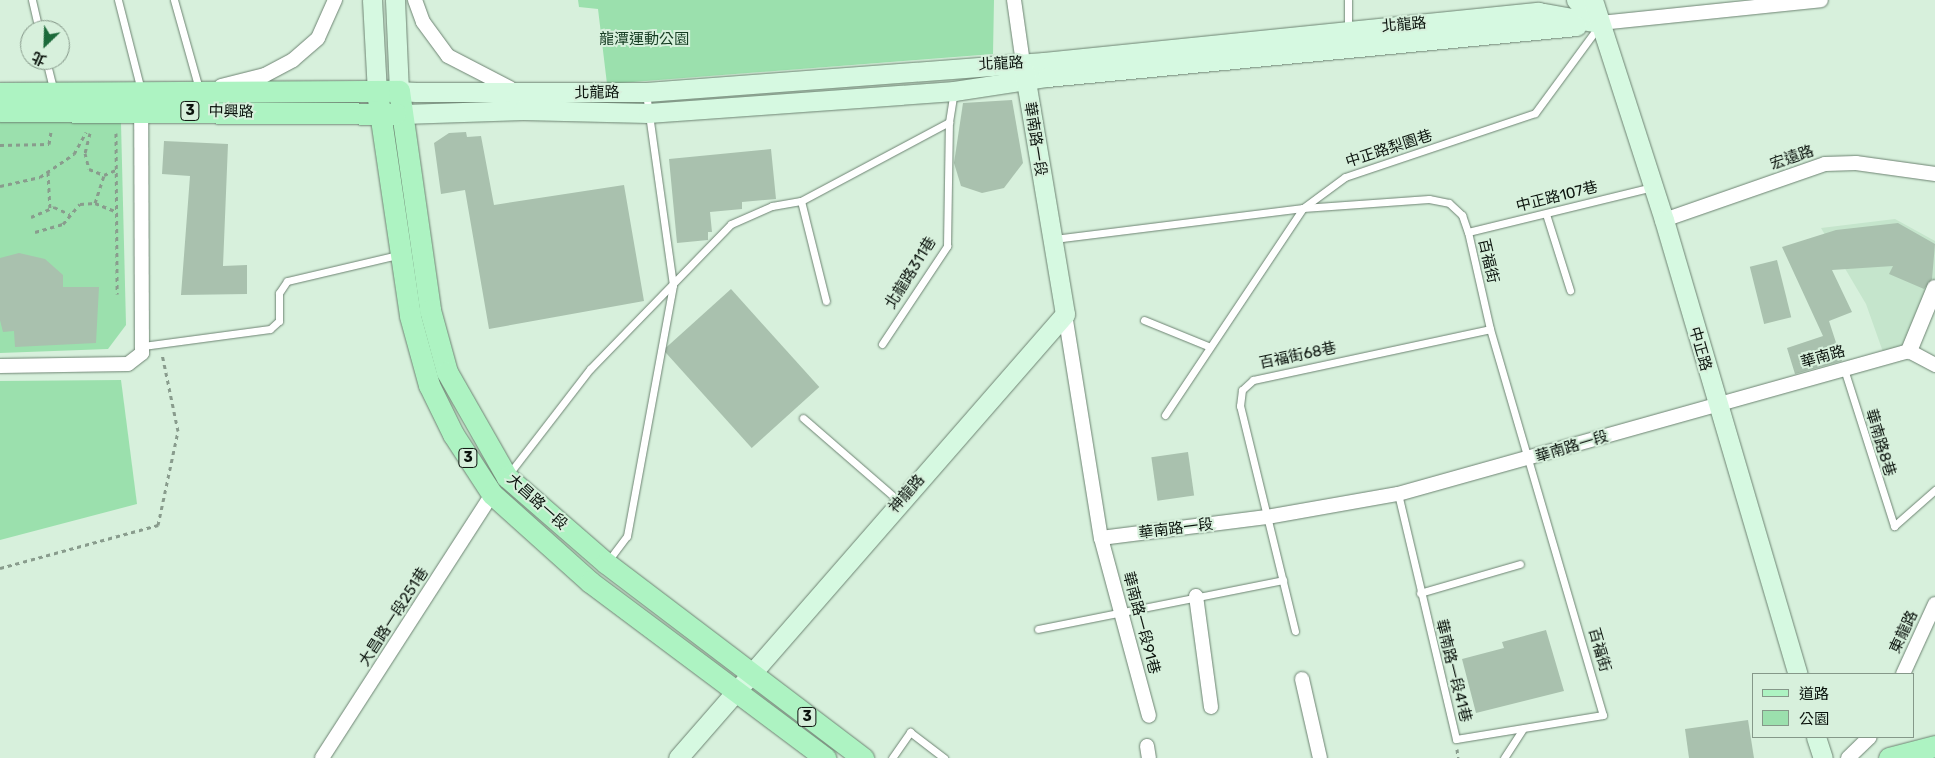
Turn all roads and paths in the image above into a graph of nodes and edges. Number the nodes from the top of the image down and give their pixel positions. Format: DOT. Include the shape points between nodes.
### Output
graph roads {
  1 [pos="32,0"];
  2 [pos="118,0"];
  3 [pos="174,0"];
  4 [pos="335,0"];
  5 [pos="372,0"];
  6 [pos="394,0"];
  7 [pos="415,0"];
  8 [pos="1014,0"];
  9 [pos="1348,0"];
  10 [pos="1576,0"];
  11 [pos="1593,0"];
  12 [pos="1821,0"];
  13 [pos="1747,4"];
  14 [pos="37,20"];
  15 [pos="1600,24"];
  16 [pos="1348,30"];
  17 [pos="1350,49"];
  18 [pos="48,70"];
  19 [pos="1025,72"];
  20 [pos="399,91"];
  21 [pos="954,91"];
  22 [pos="0,92"];
  23 [pos="54,92"];
  24 [pos="377,92"];
  25 [pos="646,92"];
  26 [pos="570,94"];
  27 [pos="141,100"];
  28 [pos="201,101"];
  29 [pos="0,111"];
  30 [pos="648,113"];
  31 [pos="403,114"];
  32 [pos="380,115"];
  33 [pos="948,122"];
  34 [pos="51,132"];
  35 [pos="116,133"];
  36 [pos="0,145"];
  37 [pos="116,170"];
  38 [pos="48,172"];
  39 [pos="1935,174"];
  40 [pos="104,175"];
  41 [pos="0,186"];
  42 [pos="1653,186"];
  43 [pos="801,201"];
  44 [pos="95,203"];
  45 [pos="1303,208"];
  46 [pos="50,209"];
  47 [pos="117,212"];
  48 [pos="69,214"];
  49 [pos="1546,214"];
  50 [pos="31,217"];
  51 [pos="1664,220"];
  52 [pos="35,232"];
  53 [pos="1468,232"];
  54 [pos="1052,239"];
  55 [pos="401,254"];
  56 [pos="672,285"];
  57 [pos="1935,288"];
  58 [pos="1570,290"];
  59 [pos="117,294"];
  60 [pos="826,301"];
  61 [pos="1065,314"];
  62 [pos="1144,320"];
  63 [pos="1490,329"];
  64 [pos="160,344"];
  65 [pos="882,344"];
  66 [pos="143,346"];
  67 [pos="1210,347"];
  68 [pos="1909,351"];
  69 [pos="1935,365"];
  70 [pos="0,366"];
  71 [pos="1843,368"];
  72 [pos="1717,405"];
  73 [pos="1165,415"];
  74 [pos="803,418"];
  75 [pos="1531,460"];
  76 [pos="499,486"];
  77 [pos="1935,490"];
  78 [pos="1398,494"];
  79 [pos="900,502"];
  80 [pos="1267,517"];
  81 [pos="1101,538"];
  82 [pos="606,563"];
  83 [pos="1520,564"];
  84 [pos="0,568"];
  85 [pos="1283,580"];
  86 [pos="1420,593"];
  87 [pos="1196,596"];
  88 [pos="1935,604"];
  89 [pos="1122,610"];
  90 [pos="1038,629"];
  91 [pos="1295,632"];
  92 [pos="1798,673"];
  93 [pos="1903,673"];
  94 [pos="752,675"];
  95 [pos="1302,679"];
  96 [pos="736,691"];
  97 [pos="1212,707"];
  98 [pos="1603,715"];
  99 [pos="1149,716"];
  100 [pos="1523,729"];
  101 [pos="1816,738"];
  102 [pos="1869,738"];
  103 [pos="1935,746"];
  104 [pos="322,758"];
  105 [pos="678,758"];
  106 [pos="825,758"];
  107 [pos="863,758"];
  108 [pos="892,758"];
  109 [pos="944,758"];
  110 [pos="1320,758"];
  111 [pos="1504,758"];
  112 [pos="1823,758"];
  113 [pos="1848,758"];
  114 [pos="1889,758"];
  1 -- 14 [label="lane"];
  2 -- 27 [label="lane"];
  3 -- 28 [label="lane"];
  4 -- 28 [label="street" via="318,38 293,60"];
  5 -- 24 [label="main road"];
  6 -- 20 [label="main road"];
  7 -- 26 [label="street" via="423,22 448,56 463,67 504,87"];
  8 -- 19 [label="street"];
  9 -- 16 [label="lane"];
  10 -- 15 [label="main road, 中正路"];
  11 -- 15 [label="main road, 中正路"];
  12 -- 13 [label="street, 北龍路"];
  13 -- 15 [label="street, 北龍路"];
  15 -- 16 [label="main road, 北龍路" via="1538,12"];
  15 -- 17 [label="main road, 北龍路"];
  15 -- 42 [label="main road, 中正路"];
  15 -- 45 [label="lane, 中正路梨園巷" via="1535,113 1345,177"];
  16 -- 17 [label="lane"];
  16 -- 19 [label="main road, 北龍路"];
  17 -- 19 [label="main road, 北龍路"];
  18 -- 23 [label="lane"];
  19 -- 21 [label="main road, 北龍路"];
  19 -- 25 [label="main road, 北龍路"];
  19 -- 54 [label="main road, 華南路一段"];
  20 -- 24 [label="main road, 中興路 / 3"];
  20 -- 26 [label="main road, 北龍路"];
  20 -- 31 [label="main road, 大昌路一段 / 3"];
  21 -- 30 [label="main road, 北龍路"];
  21 -- 33 [label="lane, 北龍路311巷"];
  22 -- 23 [label="main road, 中興路 / 3"];
  23 -- 27 [label="main road, 中興路 / 3"];
  24 -- 28 [label="main road, 中興路 / 3"];
  24 -- 32 [label="main road, 大昌路一段 / 3"];
  25 -- 26 [label="main road, 北龍路"];
  25 -- 30 [label="lane"];
  27 -- 28 [label="main road, 中興路 / 3"];
  27 -- 29 [label="main road, 中興路 / 3"];
  27 -- 66 [label="street"];
  28 -- 32 [label="main road, 中興路 / 3"];
  30 -- 31 [label="main road, 北龍路" via="523,110"];
  30 -- 56 [label="lane"];
  31 -- 32 [label="main road, 中興路 / 3"];
  31 -- 76 [label="main road, 大昌路一段 / 3" via="430,310 448,372"];
  32 -- 55 [label="main road, 大昌路一段 / 3"];
  33 -- 43 [label="lane"];
  33 -- 65 [label="lane, 北龍路311巷" via="948,246"];
  34 -- 36 [label="path" via="49,144"];
  35 -- 37 [label="path"];
  37 -- 40 [label="path"];
  37 -- 47 [label="path"];
  38 -- 40 [label="path" via="74,154 88,132 86,153 89,169"];
  38 -- 41 [label="path"];
  38 -- 46 [label="path"];
  39 -- 51 [label="street, 宏遠路" via="1856,162 1825,164"];
  40 -- 44 [label="path"];
  42 -- 49 [label="lane, 中正路107巷"];
  42 -- 51 [label="main road, 中正路"];
  43 -- 56 [label="lane" via="772,206 731,224"];
  43 -- 60 [label="lane"];
  44 -- 47 [label="path"];
  44 -- 48 [label="path" via="80,204"];
  45 -- 53 [label="lane, 百福街" via="1429,199 1448,203 1462,215"];
  45 -- 54 [label="lane, 百福街"];
  45 -- 67 [label="lane, 中正路梨園巷"];
  46 -- 48 [label="path"];
  46 -- 50 [label="path"];
  47 -- 59 [label="path"];
  48 -- 52 [label="path" via="63,224"];
  49 -- 53 [label="lane, 中正路107巷"];
  49 -- 58 [label="lane"];
  51 -- 72 [label="main road, 中正路"];
  53 -- 63 [label="lane, 百福街"];
  54 -- 61 [label="main road, 華南路一段"];
  55 -- 64 [label="lane" via="287,281 279,293 279,320 270,329"];
  55 -- 76 [label="main road, 大昌路一段 / 3" via="410,316 429,385 453,434"];
  56 -- 76 [label="lane" via="590,369"];
  56 -- 82 [label="lane" via="627,536"];
  57 -- 68 [label="street"];
  61 -- 79 [label="main road, 神龍路"];
  61 -- 81 [label="street, 華南路一段"];
  62 -- 67 [label="lane"];
  63 -- 75 [label="lane, 百福街"];
  63 -- 80 [label="lane, 百福街68巷" via="1254,380 1242,390 1240,406"];
  64 -- 66 [label="lane"];
  64 -- 84 [label="path" via="178,431 158,525"];
  66 -- 70 [label="street" via="142,353 128,364"];
  67 -- 73 [label="lane, 中正路梨園巷"];
  68 -- 69 [label="street"];
  68 -- 71 [label="street, 華南路"];
  71 -- 72 [label="street, 華南路"];
  71 -- 77 [label="lane, 華南路8巷" via="1894,526"];
  72 -- 75 [label="street, 華南路一段"];
  72 -- 92 [label="main road, 中正路"];
  74 -- 79 [label="lane"];
  75 -- 78 [label="street, 華南路一段"];
  75 -- 98 [label="lane, 百福街"];
  76 -- 82 [label="main road, 大昌路一段 / 3"];
  76 -- 96 [label="main road, 大昌路一段 / 3" via="590,582"];
  76 -- 104 [label="street, 大昌路一段251巷"];
  78 -- 80 [label="street, 華南路一段"];
  78 -- 86 [label="lane, 華南路一段41巷"];
  79 -- 94 [label="main road, 神龍路"];
  80 -- 81 [label="street, 華南路一段"];
  80 -- 85 [label="lane, 百福街68巷"];
  81 -- 89 [label="street, 華南路一段91巷"];
  82 -- 94 [label="main road, 大昌路一段 / 3"];
  83 -- 86 [label="lane"];
  85 -- 87 [label="lane"];
  85 -- 91 [label="lane, 百福街68巷"];
  86 -- 100 [label="lane, 華南路一段41巷" via="1456,739"];
  87 -- 89 [label="lane"];
  87 -- 97 [label="street"];
  88 -- 93 [label="street, 東龍路"];
  89 -- 90 [label="lane"];
  89 -- 99 [label="street, 華南路一段91巷"];
  94 -- 96 [label="main road, 神龍路"];
  94 -- 107 [label="main road, 大昌路一段 / 3"];
  95 -- 110 [label="street"];
  96 -- 105 [label="main road, 神龍路"];
  96 -- 106 [label="main road, 大昌路一段 / 3"];
  98 -- 100 [label="lane, 華南路一段41巷"];
  100 -- 111 [label="lane"];
  101 -- 112 [label="main road"];
  102 -- 113 [label="street"];
  103 -- 114 [label="main road"];
  108 -- 109 [label="lane" via="910,732"];
}
